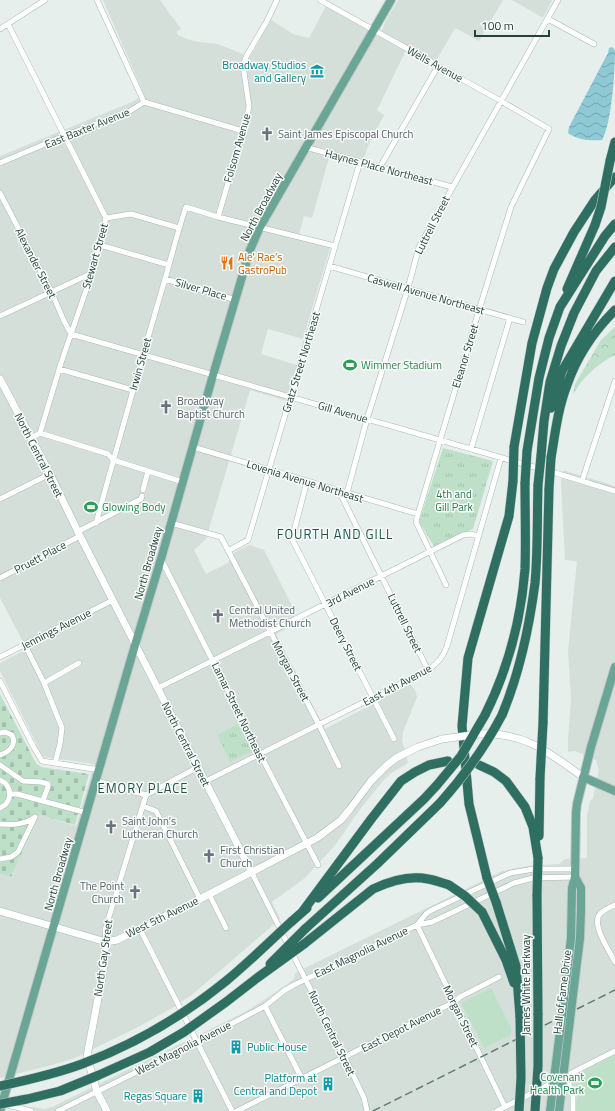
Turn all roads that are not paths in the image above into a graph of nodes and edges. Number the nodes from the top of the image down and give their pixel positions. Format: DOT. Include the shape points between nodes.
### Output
graph roads {
  1 [pos="45,0"];
  2 [pos="97,0"];
  3 [pos="277,0"];
  4 [pos="320,0"];
  5 [pos="391,0"];
  6 [pos="558,0"];
  7 [pos="548,19"];
  8 [pos="8,24"];
  9 [pos="0,29"];
  10 [pos="374,30"];
  11 [pos="594,44"];
  12 [pos="438,66"];
  13 [pos="501,101"];
  14 [pos="144,102"];
  15 [pos="549,129"];
  16 [pos="243,131"];
  17 [pos="64,136"];
  18 [pos="615,142"];
  19 [pos="306,147"];
  20 [pos="360,162"];
  21 [pos="0,163"];
  22 [pos="380,167"];
  23 [pos="615,178"];
  24 [pos="452,187"];
  25 [pos="0,193"];
  26 [pos="218,217"];
  27 [pos="106,218"];
  28 [pos="615,224"];
  29 [pos="260,227"];
  30 [pos="179,228"];
  31 [pos="100,245"];
  32 [pos="335,246"];
  33 [pos="615,247"];
  34 [pos="169,266"];
  35 [pos="329,266"];
  36 [pos="92,273"];
  37 [pos="165,279"];
  38 [pos="615,281"];
  39 [pos="408,288"];
  40 [pos="51,291"];
  41 [pos="236,300"];
  42 [pos="560,307"];
  43 [pos="479,310"];
  44 [pos="615,310"];
  45 [pos="0,316"];
  46 [pos="510,318"];
  47 [pos="524,322"];
  48 [pos="71,334"];
  49 [pos="143,355"];
  50 [pos="59,369"];
  51 [pos="213,375"];
  52 [pos="0,380"];
  53 [pos="615,381"];
  54 [pos="133,390"];
  55 [pos="290,397"];
  56 [pos="367,419"];
  57 [pos="40,433"];
  58 [pos="30,438"];
  59 [pos="439,440"];
  60 [pos="542,441"];
  61 [pos="193,447"];
  62 [pos="471,449"];
  63 [pos="502,458"];
  64 [pos="113,460"];
  65 [pos="268,470"];
  66 [pos="148,471"];
  67 [pos="50,474"];
  68 [pos="307,481"];
  69 [pos="582,481"];
  70 [pos="183,482"];
  71 [pos="143,490"];
  72 [pos="339,491"];
  73 [pos="615,491"];
  74 [pos="347,493"];
  75 [pos="142,496"];
  76 [pos="0,499"];
  77 [pos="418,514"];
  78 [pos="96,523"];
  79 [pos="171,523"];
  80 [pos="78,534"];
  81 [pos="479,536"];
  82 [pos="228,551"];
  83 [pos="430,552"];
  84 [pos="161,559"];
  85 [pos="382,576"];
  86 [pos="0,578"];
  87 [pos="446,585"];
  88 [pos="112,600"];
  89 [pos="326,604"];
  90 [pos="270,632"];
  91 [pos="25,645"];
  92 [pos="135,645"];
  93 [pos="0,657"];
  94 [pos="214,660"];
  95 [pos="79,663"];
  96 [pos="428,670"];
  97 [pos="614,672"];
  98 [pos="0,681"];
  99 [pos="44,683"];
  100 [pos="158,688"];
  101 [pos="373,698"];
  102 [pos="319,724"];
  103 [pos="0,733"];
  104 [pos="394,739"];
  105 [pos="260,754"];
  106 [pos="0,755"];
  107 [pos="55,763"];
  108 [pos="0,765"];
  109 [pos="339,766"];
  110 [pos="198,767"];
  111 [pos="100,770"];
  112 [pos="583,777"];
  113 [pos="0,780"];
  114 [pos="97,781"];
  115 [pos="206,781"];
  116 [pos="615,791"];
  117 [pos="10,794"];
  118 [pos="146,795"];
  119 [pos="43,800"];
  120 [pos="143,806"];
  121 [pos="0,808"];
  122 [pos="87,813"];
  123 [pos="0,824"];
  124 [pos="306,845"];
  125 [pos="538,858"];
  126 [pos="0,859"];
  127 [pos="318,865"];
  128 [pos="252,872"];
  129 [pos="575,873"];
  130 [pos="209,894"];
  131 [pos="200,899"];
  132 [pos="615,905"];
  133 [pos="0,911"];
  134 [pos="303,911"];
  135 [pos="417,925"];
  136 [pos="54,927"];
  137 [pos="226,928"];
  138 [pos="140,929"];
  139 [pos="106,942"];
  140 [pos="615,962"];
  141 [pos="499,977"];
  142 [pos="257,978"];
  143 [pos="306,980"];
  144 [pos="518,996"];
  145 [pos="454,1002"];
  146 [pos="266,1006"];
  147 [pos="197,1042"];
  148 [pos="615,1051"];
  149 [pos="344,1058"];
  150 [pos="566,1075"];
  151 [pos="302,1079"];
  152 [pos="0,1086"];
  153 [pos="97,1092"];
  154 [pos="1,1106"];
  155 [pos="505,1107"];
  156 [pos="31,1111"];
  157 [pos="58,1111"];
  158 [pos="107,1111"];
  159 [pos="232,1111"];
  160 [pos="237,1111"];
  161 [pos="367,1111"];
  162 [pos="496,1111"];
  163 [pos="519,1111"];
  164 [pos="535,1111"];
  165 [pos="550,1111"];
  166 [pos="559,1111"];
  167 [pos="572,1111"];
  1 -- 8 [label="street"];
  2 -- 14 [label="street"];
  3 -- 16 [label="street, Folsom Avenue" via="246,54 243,65 249,106"];
  4 -- 10 [label="street, Wells Avenue"];
  5 -- 10 [label="main road, North Broadway"];
  6 -- 7 [label="street, Luttrell Street"];
  7 -- 11 [label="street"];
  7 -- 13 [label="street, Luttrell Street"];
  8 -- 9 [label="street"];
  8 -- 17 [label="street, Stewart Street"];
  10 -- 12 [label="street, Wells Avenue"];
  10 -- 19 [label="main road, North Broadway"];
  12 -- 13 [label="street, Wells Avenue"];
  12 -- 22 [label="street"];
  13 -- 15 [label="street, Wells Avenue"];
  13 -- 24 [label="street, Luttrell Street"];
  14 -- 16 [label="street"];
  14 -- 17 [label="street, East Baxter Avenue" via="130,111"];
  15 -- 43 [label="street, Eleanor Street" via="511,207"];
  16 -- 26 [label="street, Folsom Avenue"];
  17 -- 21 [label="street, East Baxter Avenue"];
  17 -- 27 [label="street, Stewart Street"];
  18 -- 42 [label="highway, bridge" via="596,225"];
  19 -- 20 [label="street, Haynes Place Northeast"];
  19 -- 29 [label="main road, North Broadway"];
  20 -- 22 [label="street, Haynes Place Northeast"];
  20 -- 32 [label="street, Gratz Street Northeast"];
  22 -- 24 [label="street, Haynes Place Northeast"];
  23 -- 144 [label="highway, bridge" via="595,200 574,232 547,288 532,343 514,447 509,516 468,658 462,726 469,804 487,878 516,966"];
  24 -- 39 [label="street, Luttrell Street" via="419,248"];
  25 -- 40 [label="street, Alexander Street"];
  26 -- 29 [label="street"];
  26 -- 30 [label="street, Irwin Street" via="186,207"];
  27 -- 30 [label="street" via="131,214"];
  27 -- 31 [label="street, Stewart Street"];
  28 -- 42 [label="highway"];
  29 -- 32 [label="street"];
  29 -- 41 [label="main road, North Broadway" via="250,250"];
  30 -- 34 [label="street, Irwin Street"];
  31 -- 34 [label="street, Silver Place"];
  31 -- 36 [label="street, Stewart Street"];
  32 -- 35 [label="street, Gratz Street Northeast"];
  33 -- 60 [label="highway" via="596,271 561,346 550,382"];
  34 -- 37 [label="street, Irwin Street"];
  35 -- 39 [label="street, Caswell Avenue Northeast"];
  35 -- 55 [label="street, Gratz Street Northeast"];
  36 -- 40 [label="street"];
  36 -- 48 [label="street, Stewart Street"];
  37 -- 41 [label="street, Silver Place"];
  37 -- 49 [label="street, Irwin Street"];
  38 -- 60 [label="highway" via="562,370"];
  39 -- 43 [label="street, Caswell Avenue Northeast"];
  39 -- 56 [label="street, Luttrell Street"];
  40 -- 45 [label="street"];
  40 -- 48 [label="street, Alexander Street"];
  41 -- 51 [label="main road, North Broadway"];
  42 -- 134 [label="highway, bridge" via="539,378 527,451 525,569 518,619 506,668 485,716 461,756 437,785"];
  43 -- 46 [label="street, Caswell Avenue Northeast"];
  43 -- 59 [label="street, Eleanor Street"];
  44 -- 125 [label="highway, bridge" via="585,346 567,385 551,458"];
  46 -- 47 [label="street, Caswell Avenue Northeast"];
  46 -- 62 [label="street"];
  48 -- 49 [label="street, Gill Avenue"];
  48 -- 50 [label="street, Stewart Street"];
  49 -- 51 [label="street, Gill Avenue"];
  49 -- 54 [label="street, Irwin Street"];
  50 -- 54 [label="street"];
  50 -- 57 [label="street, Stewart Street"];
  51 -- 55 [label="street, Gill Avenue"];
  51 -- 61 [label="main road, North Broadway"];
  52 -- 58 [label="main road, North Central Street"];
  53 -- 69 [label="street"];
  54 -- 64 [label="street, Irwin Street"];
  55 -- 56 [label="street, Gill Avenue"];
  55 -- 65 [label="street, Gratz Street Northeast"];
  56 -- 59 [label="street, Gill Avenue"];
  56 -- 74 [label="street, Luttrell Street"];
  57 -- 58 [label="street"];
  57 -- 64 [label="street" via="108,454"];
  58 -- 67 [label="main road, North Central Street"];
  59 -- 62 [label="street, Gill Avenue"];
  59 -- 77 [label="street, Eleanor Street"];
  60 -- 142 [label="highway, bridge" via="535,581 529,625 513,688 502,715 457,785"];
  61 -- 65 [label="street, Lovenia Avenue Northeast"];
  61 -- 70 [label="main road, North Broadway"];
  62 -- 63 [label="street, Gill Avenue"];
  63 -- 69 [label="street, Gill Avenue"];
  63 -- 81 [label="street, East 4th Avenue"];
  64 -- 66 [label="street"];
  64 -- 78 [label="street, Irwin Street"];
  65 -- 68 [label="street, Lovenia Avenue Northeast"];
  65 -- 82 [label="street, Gratz Street Northeast" via="248,540"];
  66 -- 70 [label="street"];
  66 -- 71 [label="street"];
  67 -- 76 [label="street"];
  67 -- 80 [label="main road, North Central Street"];
  68 -- 72 [label="street, Lovenia Avenue Northeast"];
  68 -- 89 [label="street, Deery Street" via="292,539"];
  69 -- 73 [label="street, Gill Avenue"];
  70 -- 79 [label="main road, North Broadway"];
  72 -- 74 [label="street, Lovenia Avenue Northeast"];
  72 -- 85 [label="street, Luttrell Street"];
  74 -- 77 [label="street, Lovenia Avenue Northeast"];
  75 -- 78 [label="street, Pruett Place" via="141,499"];
  77 -- 83 [label="street, Eleanor Street" via="416,522"];
  78 -- 80 [label="street, Pruett Place"];
  79 -- 82 [label="street, Morgan Street" via="221,538"];
  79 -- 84 [label="main road, North Broadway"];
  80 -- 86 [label="street, Pruett Place"];
  80 -- 88 [label="main road, North Central Street"];
  81 -- 83 [label="street, 3rd Avenue" via="463,535"];
  81 -- 96 [label="street, East 4th Avenue" via="445,653 439,662"];
  82 -- 90 [label="street, Morgan Street"];
  83 -- 85 [label="street, 3rd Avenue"];
  83 -- 87 [label="street, Eleanor Street"];
  84 -- 92 [label="main road, North Broadway"];
  84 -- 94 [label="street, Lamar Street Northeast"];
  85 -- 89 [label="street, 3rd Avenue"];
  85 -- 96 [label="street, Luttrell Street"];
  88 -- 91 [label="street, Jennings Avenue"];
  88 -- 92 [label="main road, North Central Street"];
  89 -- 90 [label="street, 3rd Avenue"];
  89 -- 101 [label="street, Deery Street"];
  90 -- 94 [label="street, 3rd Avenue"];
  90 -- 102 [label="street, Morgan Street"];
  91 -- 93 [label="street, Jennings Avenue"];
  91 -- 99 [label="street"];
  92 -- 100 [label="main road, North Central Street"];
  92 -- 111 [label="main road, North Broadway"];
  94 -- 100 [label="street, 3rd Avenue"];
  94 -- 105 [label="street, Lamar Street Northeast"];
  95 -- 99 [label="street"];
  96 -- 101 [label="street, East 4th Avenue"];
  97 -- 112 [label="main road, Hall of Fame Drive"];
  98 -- 107 [label="street" via="39,757 42,761"];
  99 -- 107 [label="street" via="62,728"];
  100 -- 110 [label="main road, North Central Street"];
  101 -- 102 [label="street, East 4th Avenue"];
  101 -- 104 [label="street, Deery Street"];
  102 -- 105 [label="street, East 4th Avenue"];
  102 -- 109 [label="street, Morgan Street"];
  103 -- 106 [label="street" via="12,735 14,741 9,750"];
  105 -- 115 [label="street, East 4th Avenue"];
  105 -- 124 [label="street, Lamar Street Northeast"];
  107 -- 111 [label="street"];
  108 -- 119 [label="street" via="23,781 48,784"];
  110 -- 115 [label="main road, North Central Street"];
  110 -- 118 [label="street"];
  111 -- 114 [label="main road, North Broadway"];
  112 -- 116 [label="main road"];
  112 -- 124 [label="main road, West 5th Avenue, bridge" via="526,740 501,734 442,739 418,747 391,762 371,781 341,820"];
  112 -- 129 [label="main road, Hall of Fame Drive" via="576,813"];
  113 -- 117 [label="street" via="7,785"];
  114 -- 118 [label="street"];
  114 -- 122 [label="main road, North Broadway"];
  115 -- 128 [label="main road, North Central Street"];
  117 -- 119 [label="street"];
  117 -- 121 [label="street" via="8,802"];
  118 -- 120 [label="street, North Gay Street"];
  119 -- 122 [label="street"];
  120 -- 131 [label="street" via="156,811"];
  120 -- 139 [label="street, North Gay Street" via="105,930"];
  122 -- 136 [label="main road, North Broadway"];
  123 -- 126 [label="street" via="19,824 35,817 18,852"];
  124 -- 127 [label="street, Lamar Street Northeast"];
  124 -- 128 [label="main road, West 5th Avenue"];
  125 -- 134 [label="highway, bridge" via="533,827 525,807 506,781 479,765 463,761 430,765 401,781"];
  125 -- 164 [label="highway, James White Parkway, bridge" via="538,1066"];
  128 -- 130 [label="main road, West 5th Avenue"];
  128 -- 143 [label="street, North Central Street"];
  129 -- 135 [label="street, East Magnolia Avenue" via="514,883 432,922"];
  129 -- 135 [label="street, East Magnolia Avenue" via="534,869 510,873 430,911"];
  129 -- 165 [label="main road, Hall of Fame Drive, bridge" via="572,888 571,938"];
  129 -- 166 [label="main road, Hall of Fame Drive, bridge" via="581,888 580,938"];
  130 -- 131 [label="main road, West 5th Avenue"];
  130 -- 137 [label="street"];
  131 -- 138 [label="main road, West 5th Avenue"];
  132 -- 140 [label="street" via="603,911 598,918 599,930"];
  133 -- 136 [label="main road"];
  134 -- 152 [label="highway, bridge" via="226,981 150,1032 82,1064 34,1079"];
  135 -- 143 [label="street, East Magnolia Avenue"];
  135 -- 145 [label="street, Morgan Street"];
  136 -- 139 [label="main road"];
  136 -- 154 [label="main road, North Broadway"];
  138 -- 139 [label="main road, West 5th Avenue" via="117,940"];
  138 -- 147 [label="street"];
  139 -- 153 [label="main road, North Gay Street" via="87,1056"];
  141 -- 145 [label="street, East Depot Avenue"];
  142 -- 144 [label="highway, bridge" via="373,889 385,883 408,878 427,878 450,885 482,912 506,960"];
  142 -- 154 [label="highway, bridge" via="184,1032 150,1052 60,1091"];
  143 -- 146 [label="street, West Magnolia Avenue" via="285,990"];
  143 -- 149 [label="street, North Central Street"];
  144 -- 163 [label="highway, James White Parkway, bridge" via="521,1078"];
  145 -- 149 [label="street, East Depot Avenue"];
  145 -- 155 [label="street, Morgan Street"];
  146 -- 147 [label="street, West Magnolia Avenue"];
  146 -- 151 [label="street"];
  147 -- 153 [label="street, West Magnolia Avenue"];
  147 -- 159 [label="street"];
  148 -- 150 [label="street"];
  149 -- 151 [label="street, East Depot Avenue"];
  149 -- 161 [label="street, North Central Street"];
  150 -- 155 [label="street"];
  150 -- 167 [label="street" via="574,1095"];
  151 -- 160 [label="street, East Depot Avenue"];
  153 -- 157 [label="street, West Magnolia Avenue"];
  153 -- 158 [label="main road, North Gay Street"];
  154 -- 156 [label="street"];
  155 -- 162 [label="street"];
}
